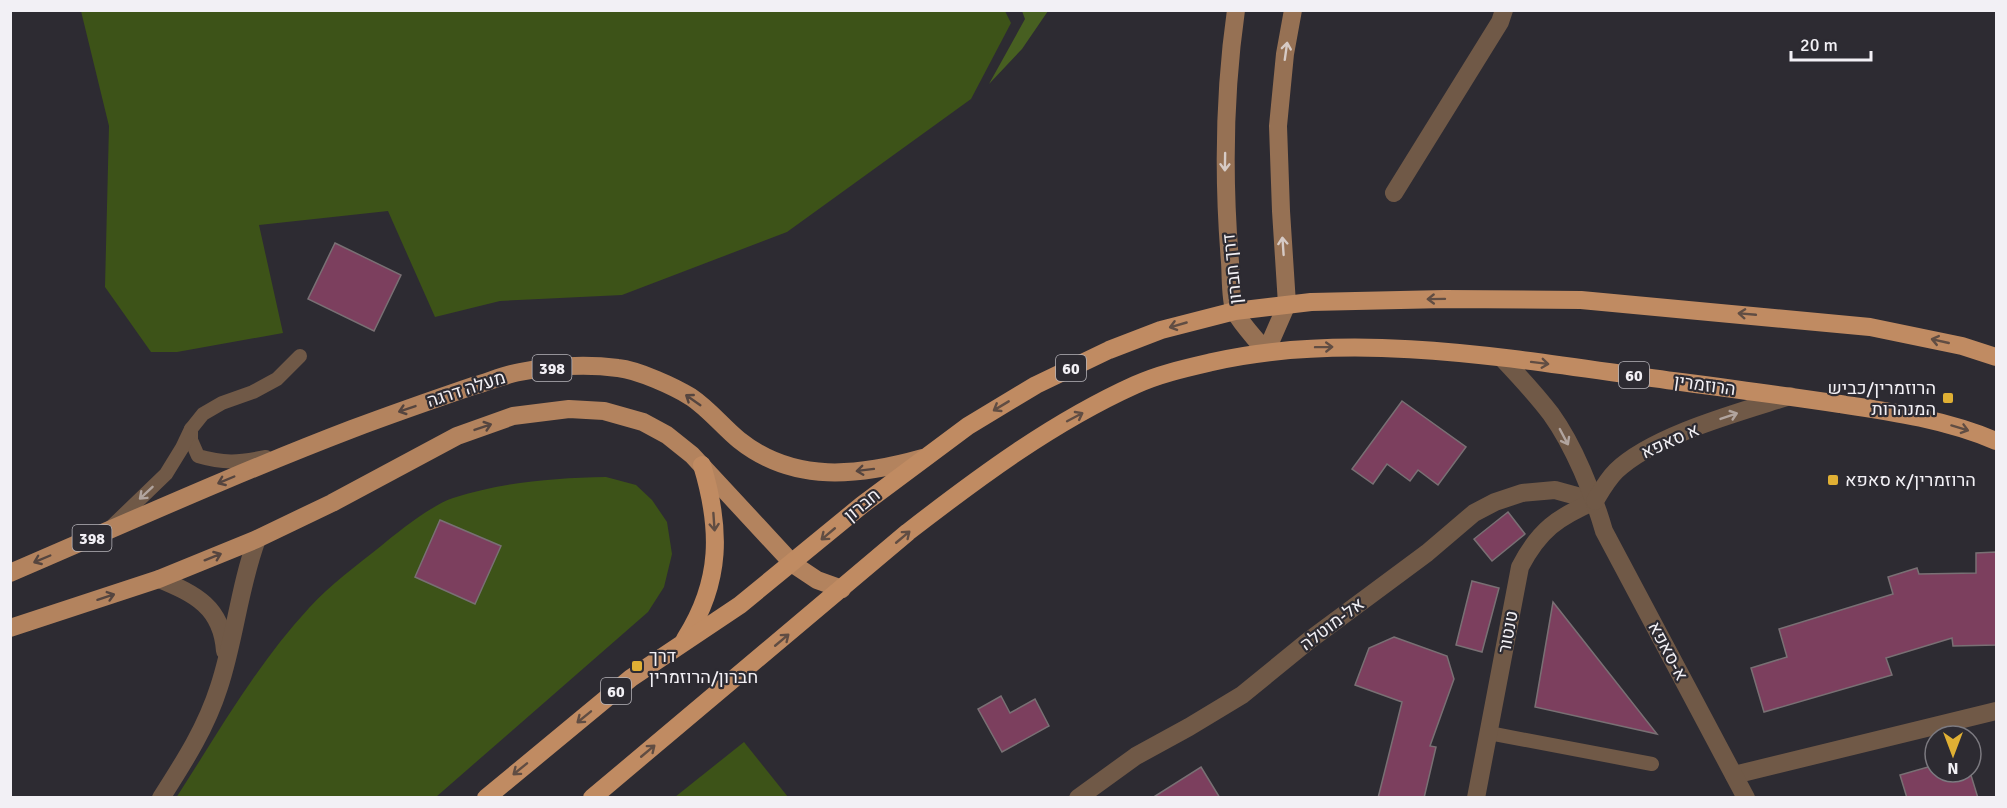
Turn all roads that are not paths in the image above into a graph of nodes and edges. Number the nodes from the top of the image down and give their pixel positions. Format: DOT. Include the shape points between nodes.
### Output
graph roads {
  1 [pos="1236,10"];
  2 [pos="1293,10"];
  3 [pos="1504,10"];
  4 [pos="1394,193"];
  5 [pos="1287,304"];
  6 [pos="1235,311"];
  7 [pos="1266,351"];
  8 [pos="300,356"];
  9 [pos="1996,357"];
  10 [pos="1502,358"];
  11 [pos="1790,396"];
  12 [pos="191,429"];
  13 [pos="1996,441"];
  14 [pos="289,453"];
  15 [pos="923,458"];
  16 [pos="702,465"];
  17 [pos="1595,501"];
  18 [pos="105,532"];
  19 [pos="257,539"];
  20 [pos="793,564"];
  21 [pos="10,573"];
  22 [pos="159,579"];
  23 [pos="842,589"];
  24 [pos="10,628"];
  25 [pos="681,644"];
  26 [pos="226,662"];
  27 [pos="1996,711"];
  28 [pos="1489,733"];
  29 [pos="1652,764"];
  30 [pos="1734,775"];
  31 [pos="1089,794"];
  32 [pos="161,798"];
  33 [pos="486,798"];
  34 [pos="592,798"];
  35 [pos="1476,798"];
  36 [pos="1746,798"];
  1 -- 6 [label="main road, דרך חברון, one-way" via="1226,103 1225,170"];
  5 -- 2 [label="main road, one-way" via="1278,126"];
  3 -- 4 [label="street"];
  5 -- 6 [label="highway, חברון / 60"];
  5 -- 7 [label="main road"];
  9 -- 5 [label="highway, 60, one-way" via="1870,327 1618,302 1445,299"];
  6 -- 7 [label="main road, דרך חברון"];
  6 -- 15 [label="highway, חברון / 60, one-way" via="1161,330 1109,350 1036,385"];
  7 -- 10 [label="highway, הרוזמרין / 60, one-way" via="1338,347"];
  23 -- 7 [label="highway, 60, one-way" via="956,495 1066,422 1136,385 1183,368"];
  8 -- 12 [label="lane" via="277,379 203,414"];
  10 -- 11 [label="highway, הרוזמרין / 60, one-way"];
  10 -- 17 [label="street, one-way" via="1552,415"];
  11 -- 13 [label="highway, הרוזמרין / 60, one-way" via="1945,423"];
  17 -- 11 [label="street, א סאפא, one-way" via="1616,471 1652,446"];
  12 -- 14 [label="lane" via="198,456 217,462"];
  12 -- 18 [label="lane, one-way" via="166,474"];
  15 -- 14 [label="main road, מעלה דרגה / 398, one-way" via="849,472 804,471 757,453 692,398 658,381 620,368 567,366 518,372"];
  14 -- 18 [label="main road, מעלה דרגה / 398, one-way"];
  15 -- 20 [label="highway, חברון / 60, one-way"];
  19 -- 16 [label="main road, one-way" via="457,436 513,416 569,409 604,411 659,430"];
  16 -- 20 [label="main road"];
  16 -- 25 [label="highway, one-way" via="715,520 713,564 703,606"];
  17 -- 28 [label="street, טנטור" via="1553,523 1530,547 1520,567"];
  17 -- 30 [label="street, א-סאפא" via="1604,531"];
  17 -- 31 [label="street, אל-מוטלה" via="1555,490 1522,493 1474,513 1242,695 1136,756"];
  18 -- 21 [label="main road, מעלה דרגה / 398, one-way"];
  22 -- 19 [label="main road, one-way"];
  19 -- 26 [label="street" via="244,578"];
  20 -- 23 [label="main road" via="817,580"];
  20 -- 25 [label="highway, חברון / 60"];
  24 -- 22 [label="main road, one-way"];
  22 -- 26 [label="street" via="206,604 224,638"];
  34 -- 23 [label="highway, 60, one-way"];
  25 -- 33 [label="highway, חברון / 60, one-way" via="632,678"];
  26 -- 32 [label="street" via="200,734"];
  27 -- 30 [label="street"];
  28 -- 29 [label="lane"];
  28 -- 35 [label="street, טנטור"];
  30 -- 36 [label="street, א-סאפא"];
}
